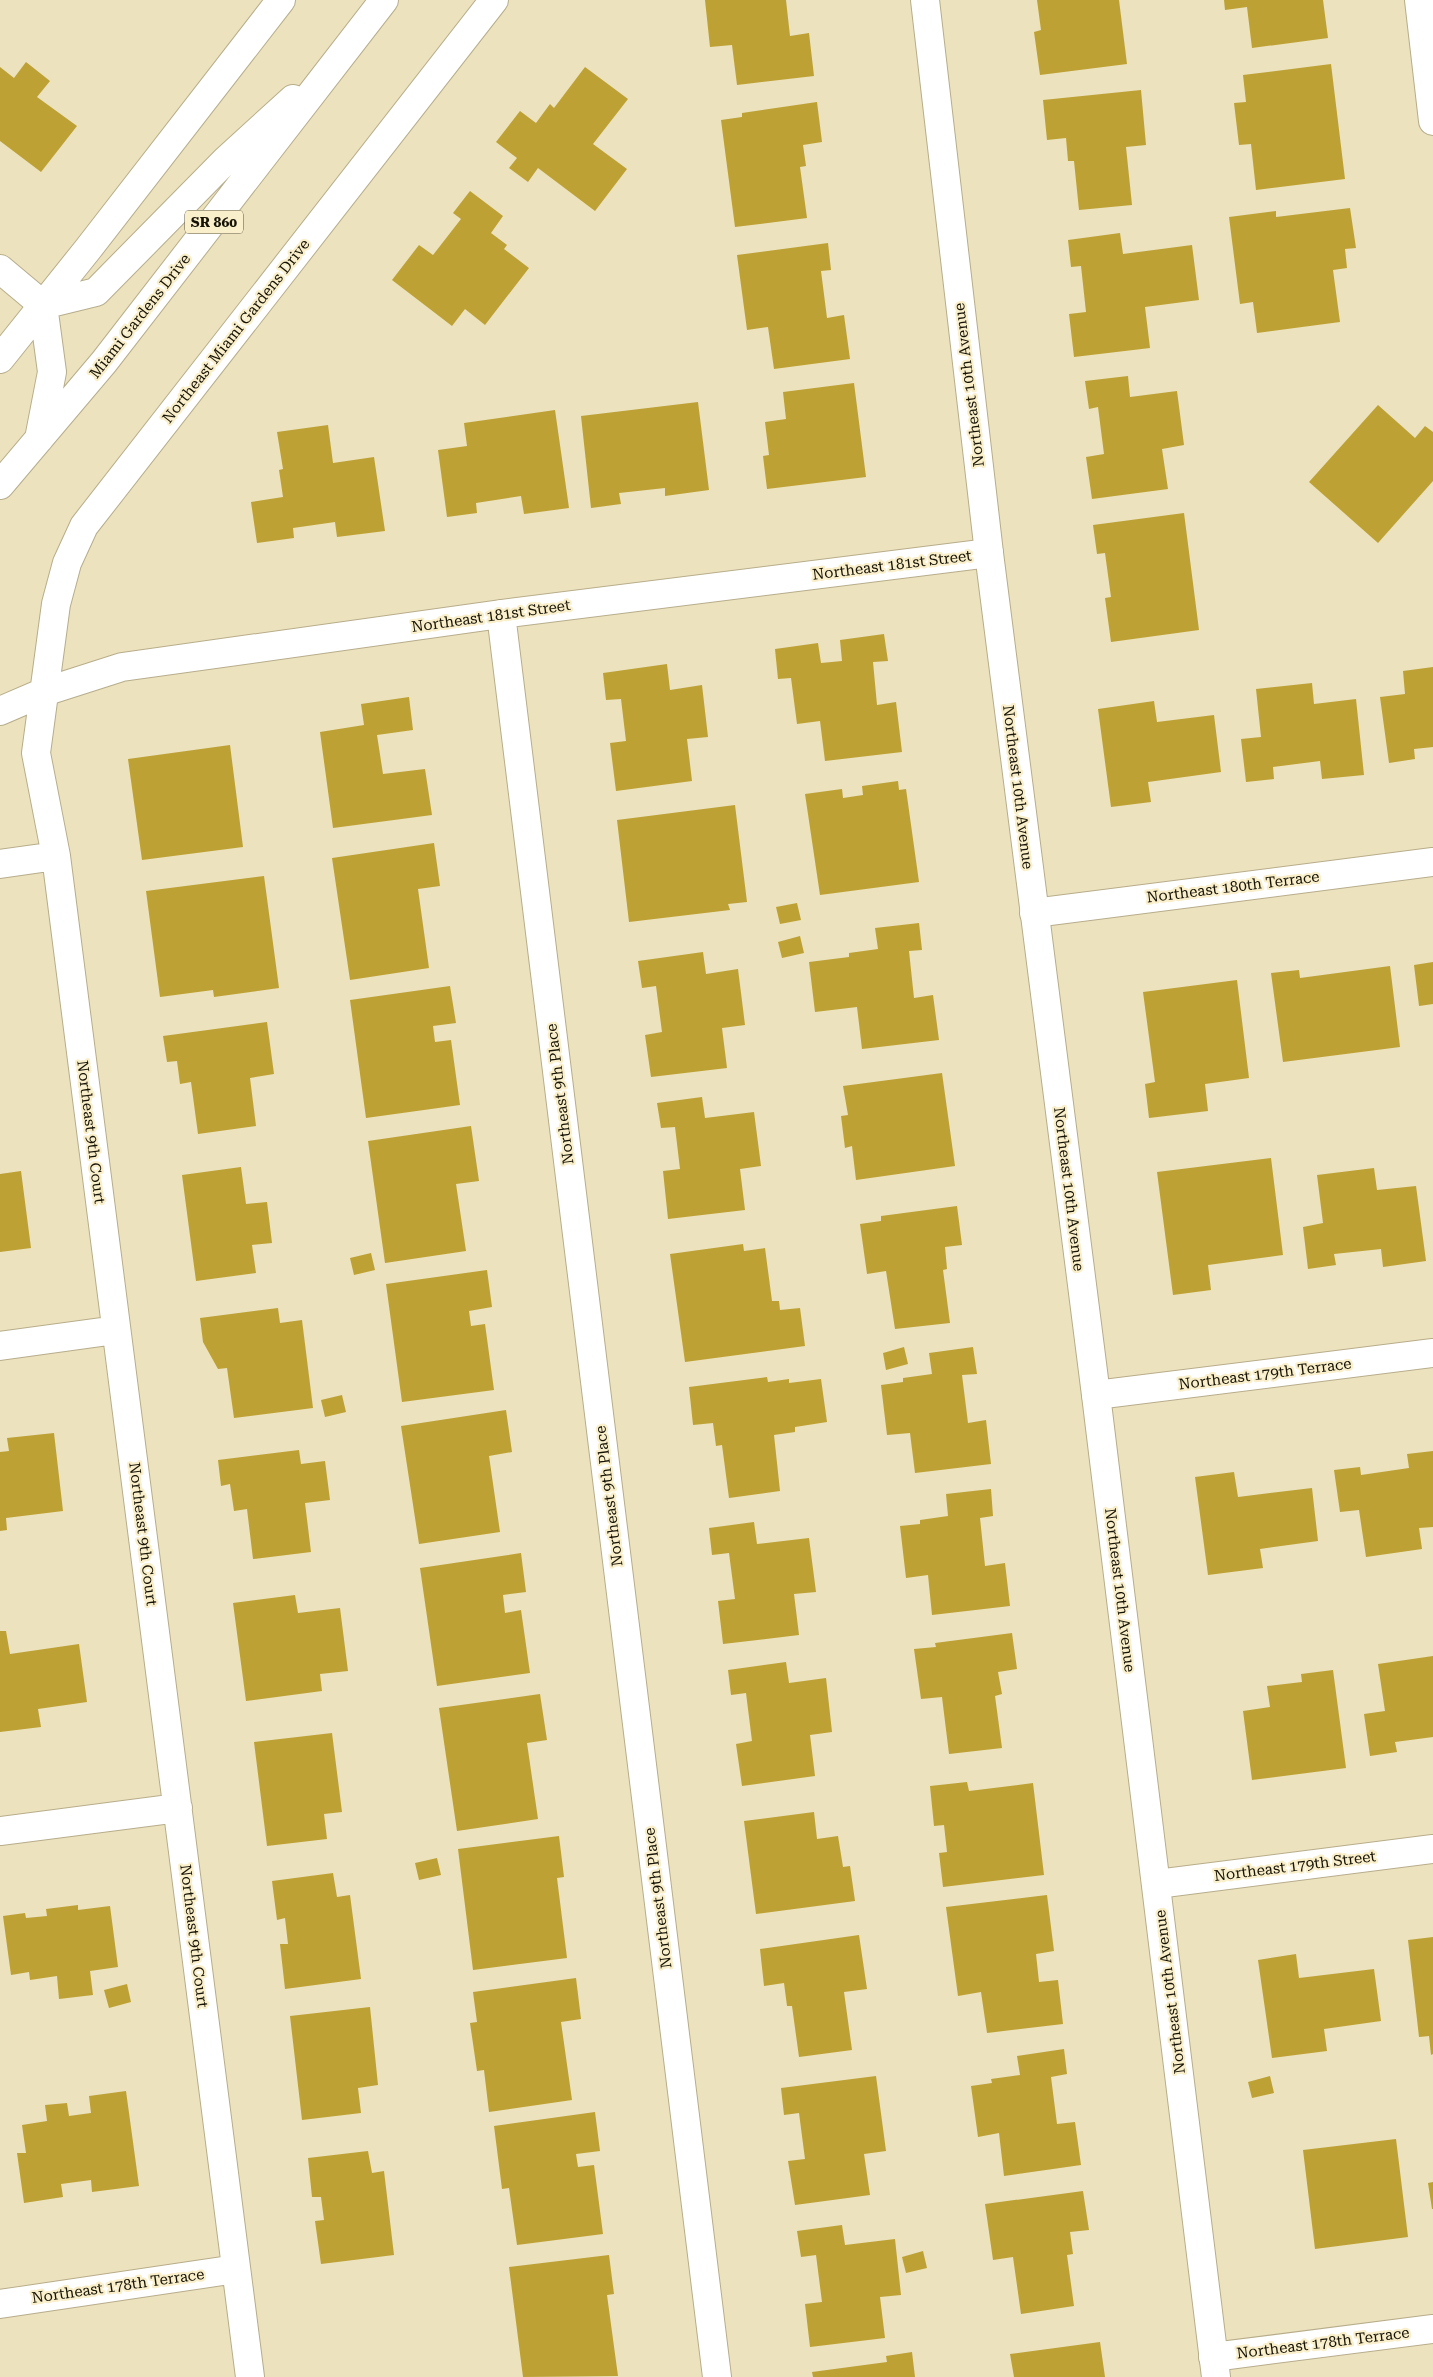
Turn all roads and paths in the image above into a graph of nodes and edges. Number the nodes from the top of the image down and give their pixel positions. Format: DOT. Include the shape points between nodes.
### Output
graph roads {
  1 [pos="281,0"];
  2 [pos="384,0"];
  3 [pos="494,0"];
  4 [pos="925,0"];
  5 [pos="1419,0"];
  6 [pos="346,52"];
  7 [pos="1433,121"];
  8 [pos="0,269"];
  9 [pos="43,305"];
  10 [pos="0,359"];
  11 [pos="39,440"];
  12 [pos="0,485"];
  13 [pos="989,553"];
  14 [pos="501,614"];
  15 [pos="44,692"];
  16 [pos="0,711"];
  17 [pos="56,856"];
  18 [pos="1433,862"];
  19 [pos="0,864"];
  20 [pos="1034,913"];
  21 [pos="116,1330"];
  22 [pos="0,1346"];
  23 [pos="1433,1353"];
  24 [pos="1096,1396"];
  25 [pos="178,1808"];
  26 [pos="0,1831"];
  27 [pos="1433,1849"];
  28 [pos="1157,1884"];
  29 [pos="236,2268"];
  30 [pos="0,2304"];
  31 [pos="1433,2330"];
  32 [pos="1215,2367"];
  33 [pos="250,2377"];
  34 [pos="717,2377"];
  1 -- 9 [label="street"];
  2 -- 6 [label="street, Miami Gardens Drive / SR 860"];
  3 -- 15 [label="street, Northeast Miami Gardens Drive" via="84,526 67,563 56,604"];
  4 -- 13 [label="street, Northeast 10th Avenue"];
  5 -- 7 [label="street"];
  6 -- 9 [label="street" via="226,160 96,292"];
  6 -- 11 [label="street, Miami Gardens Drive / SR 860" via="172,276"];
  8 -- 9 [label="street"];
  9 -- 10 [label="street"];
  9 -- 11 [label="street" via="52,372"];
  11 -- 12 [label="street, Miami Gardens Drive / SR 860"];
  13 -- 14 [label="street, Northeast 181st Street"];
  13 -- 20 [label="street, Northeast 10th Avenue"];
  14 -- 15 [label="street, Northeast 181st Street" via="122,667"];
  14 -- 34 [label="street, Northeast 9th Place"];
  15 -- 16 [label="street, Northeast 181st Street"];
  15 -- 17 [label="street, Northeast 9th Court" via="36,753"];
  17 -- 19 [label="street"];
  17 -- 21 [label="street, Northeast 9th Court"];
  18 -- 20 [label="street, Northeast 180th Terrace"];
  20 -- 24 [label="street, Northeast 10th Avenue"];
  21 -- 22 [label="street"];
  21 -- 25 [label="street, Northeast 9th Court"];
  23 -- 24 [label="street, Northeast 179th Terrace"];
  24 -- 28 [label="street, Northeast 10th Avenue"];
  25 -- 26 [label="street"];
  25 -- 29 [label="street, Northeast 9th Court"];
  27 -- 28 [label="street, Northeast 179th Street"];
  28 -- 32 [label="street, Northeast 10th Avenue"];
  29 -- 30 [label="street, Northeast 178th Terrace"];
  29 -- 33 [label="street, Northeast 9th Court"];
  31 -- 32 [label="street, Northeast 178th Terrace"];
}
